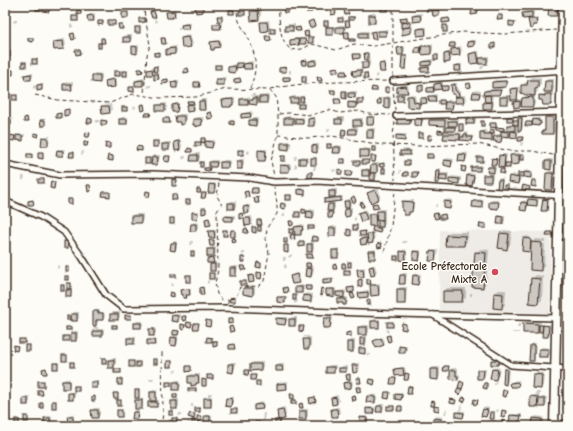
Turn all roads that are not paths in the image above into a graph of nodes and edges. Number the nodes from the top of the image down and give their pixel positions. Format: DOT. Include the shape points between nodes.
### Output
graph roads {
  1 [pos="564,5"];
  2 [pos="565,29"];
  3 [pos="565,70"];
  4 [pos="393,81"];
  5 [pos="565,112"];
  6 [pos="396,116"];
  7 [pos="564,156"];
  8 [pos="5,164"];
  9 [pos="558,196"];
  10 [pos="568,196"];
  11 [pos="5,201"];
  12 [pos="558,236"];
  13 [pos="568,236"];
  14 [pos="432,315"];
  15 [pos="556,318"];
  16 [pos="556,369"];
  17 [pos="568,369"];
  18 [pos="554,426"];
  1 -- 2 [label="main road"];
  2 -- 3 [label="main road"];
  3 -- 4 [label="street"];
  3 -- 5 [label="main road"];
  5 -- 6 [label="street"];
  5 -- 7 [label="main road"];
  7 -- 9 [label="main road"];
  8 -- 9 [label="street" via="60,175 153,174 250,178 274,182 316,181"];
  9 -- 10 [label="street"];
  9 -- 12 [label="main road"];
  11 -- 14 [label="street" via="41,217 64,232 106,295 124,309 228,308"];
  12 -- 13 [label="street"];
  12 -- 15 [label="main road"];
  14 -- 15 [label="street"];
  14 -- 16 [label="street" via="511,364"];
  15 -- 16 [label="main road"];
  16 -- 17 [label="street"];
  16 -- 18 [label="main road"];
}
